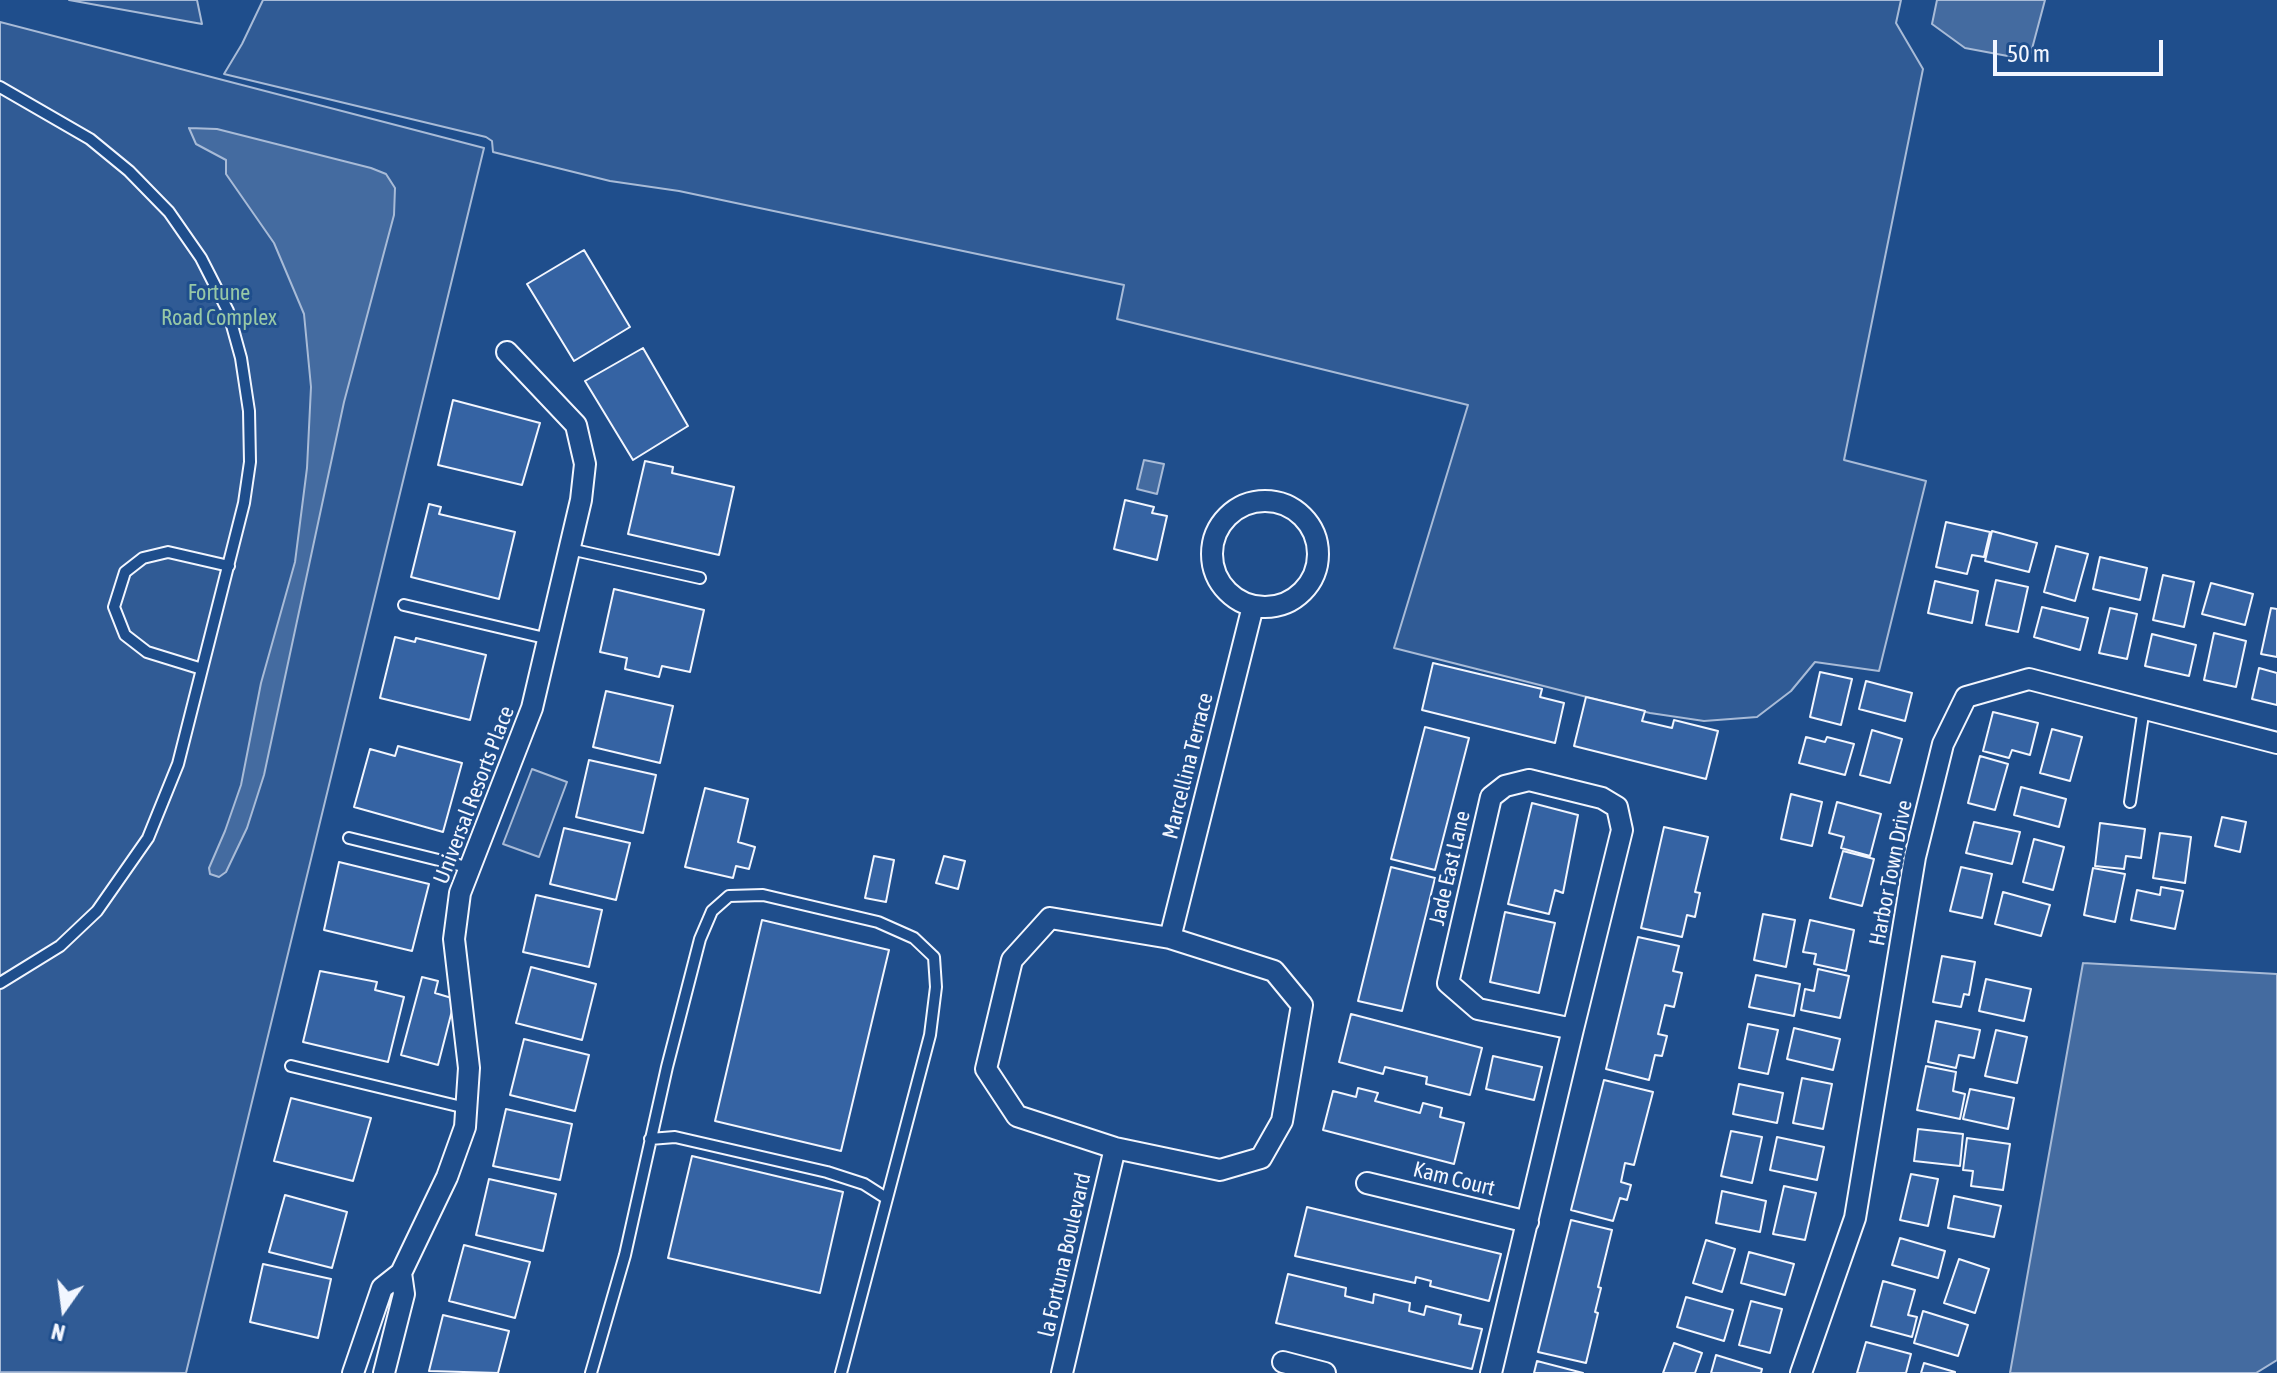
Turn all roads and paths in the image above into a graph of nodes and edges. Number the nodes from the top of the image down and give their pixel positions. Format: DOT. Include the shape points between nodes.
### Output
graph roads {
  1 [pos="0,87"];
  2 [pos="507,352"];
  3 [pos="570,549"];
  4 [pos="229,566"];
  5 [pos="700,578"];
  6 [pos="404,605"];
  7 [pos="1253,606"];
  8 [pos="549,639"];
  9 [pos="202,669"];
  10 [pos="2144,708"];
  11 [pos="2277,743"];
  12 [pos="2130,802"];
  13 [pos="349,838"];
  14 [pos="471,868"];
  15 [pos="1170,938"];
  16 [pos="0,983"];
  17 [pos="1573,1029"];
  18 [pos="291,1066"];
  19 [pos="466,1108"];
  20 [pos="650,1139"];
  21 [pos="1115,1148"];
  22 [pos="1367,1183"];
  23 [pos="886,1198"];
  24 [pos="1528,1222"];
  25 [pos="401,1273"];
  26 [pos="373,1320"];
  27 [pos="396,1325"];
  28 [pos="1283,1362"];
  29 [pos="353,1373"];
  30 [pos="384,1373"];
  31 [pos="591,1373"];
  32 [pos="841,1373"];
  33 [pos="1062,1373"];
  34 [pos="1325,1373"];
  35 [pos="1491,1373"];
  36 [pos="1801,1373"];
  1 -- 4 [label="lane" via="90,139 129,171 169,212 228,311 249,411 250,462"];
  2 -- 3 [label="street, Universal Resorts Place" via="576,425 585,464"];
  3 -- 5 [label="lane"];
  3 -- 8 [label="street, Universal Resorts Place"];
  4 -- 9 [label="lane"];
  4 -- 9 [label="lane" via="168,552 143,558 125,572 114,607 125,635 147,652"];
  6 -- 8 [label="lane"];
  7 -- 7 [label="street" via="1270,607 1293,598 1311,581 1317,565 1314,532 1304,518 1275,502 1239,507 1225,519 1213,543 1214,570 1222,586"];
  7 -- 15 [label="street, Marcellina Terrace"];
  8 -- 14 [label="street, Universal Resorts Place" via="532,708"];
  9 -- 16 [label="lane" via="178,764 148,838 97,911 60,946"];
  10 -- 11 [label="street, Harbor Town Drive"];
  10 -- 12 [label="lane"];
  10 -- 36 [label="street, Harbor Town Drive" via="2029,679 1966,697 1943,744 1915,857 1855,1218"];
  13 -- 14 [label="lane"];
  14 -- 19 [label="street, Universal Resorts Place" via="460,893 454,939 469,1068"];
  15 -- 21 [label="street, la Fortuna Boulevard" via="1050,918 1012,960 986,1069 1017,1116"];
  15 -- 21 [label="street, la Fortuna Boulevard" via="1274,971 1302,1005 1282,1121 1261,1158 1220,1170"];
  17 -- 17 [label="street, Jade East Lane" via="1478,1009 1448,983 1491,797 1505,786 1529,780 1602,798 1617,807 1622,830"];
  17 -- 24 [label="street, Jade East Lane"];
  18 -- 19 [label="lane"];
  19 -- 25 [label="street, Universal Resorts Place" via="465,1127 447,1177"];
  20 -- 23 [label="lane" via="675,1137 827,1172"];
  20 -- 23 [label="lane" via="700,939 712,911 729,896 763,895 878,922 914,938 934,957 936,987 930,1035"];
  20 -- 31 [label="lane" via="625,1255"];
  21 -- 33 [label="street, la Fortuna Boulevard"];
  22 -- 24 [label="street, Kam Court"];
  23 -- 32 [label="lane"];
  24 -- 35 [label="street, Jade East Lane"];
  25 -- 26 [label="street, Universal Resorts Place" via="382,1288"];
  25 -- 27 [label="street, Universal Resorts Place" via="404,1294"];
  26 -- 27 [label="lane"];
  26 -- 29 [label="street, Universal Resorts Place"];
  27 -- 30 [label="street, Universal Resorts Place"];
  28 -- 34 [label="street"];
}
